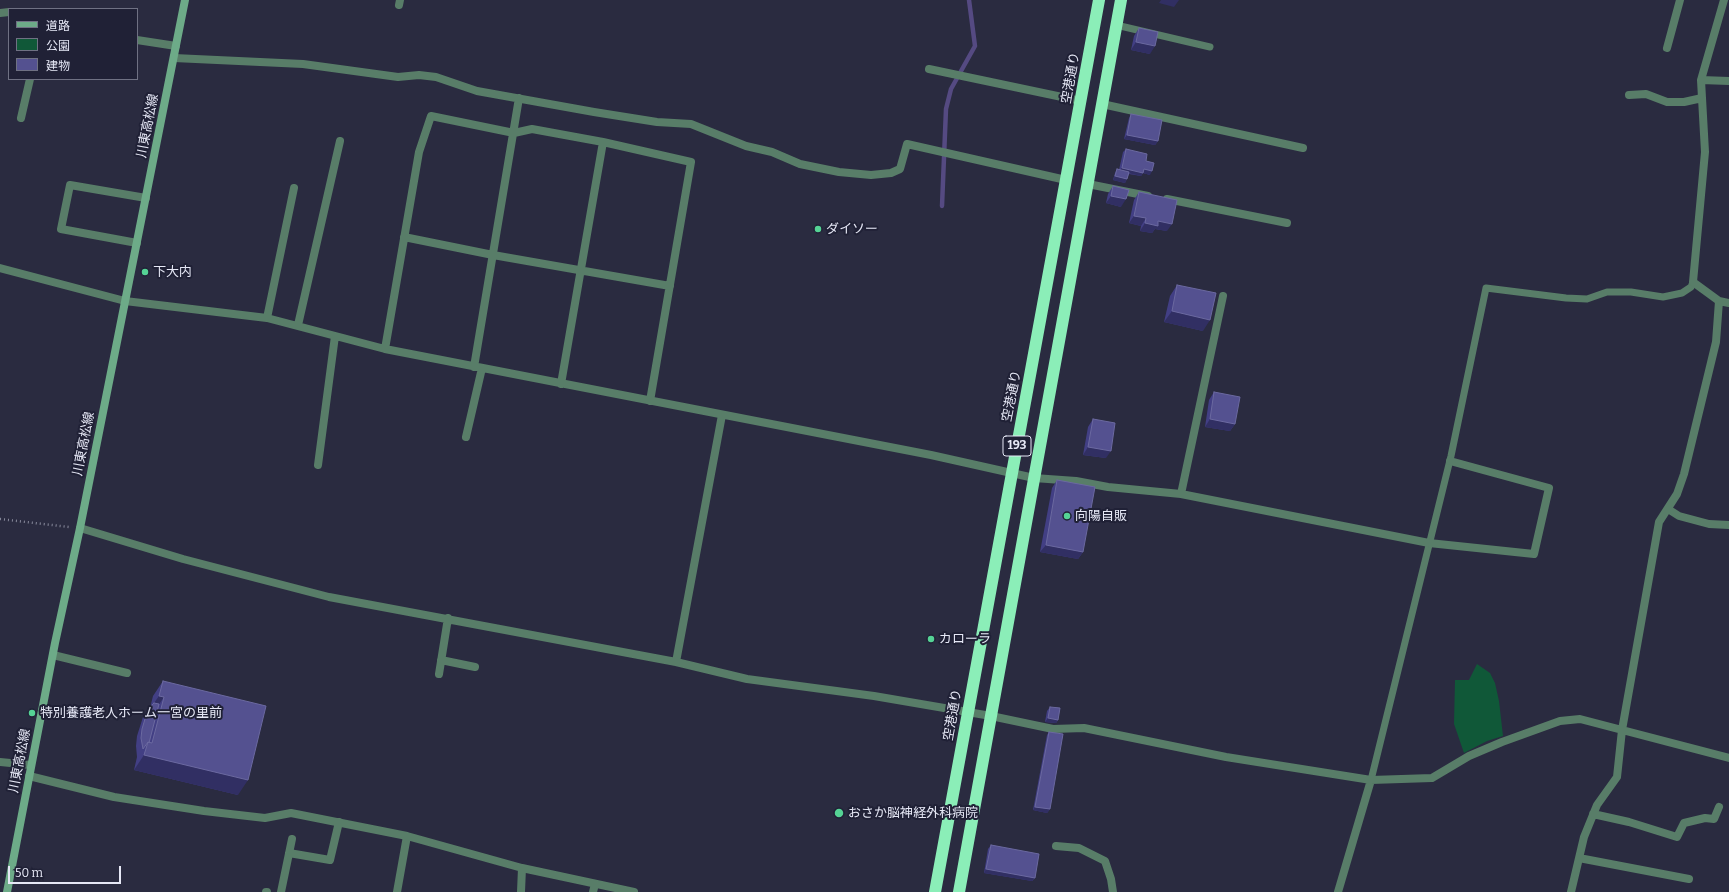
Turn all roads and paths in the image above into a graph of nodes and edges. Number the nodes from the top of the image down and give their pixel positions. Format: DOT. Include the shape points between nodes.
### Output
graph roads {
  1 [pos="185,0"];
  2 [pos="1099,0"];
  3 [pos="1121,0"];
  4 [pos="1680,0"];
  5 [pos="1724,0"];
  6 [pos="1116,25"];
  7 [pos="138,40"];
  8 [pos="176,46"];
  9 [pos="1210,47"];
  10 [pos="1667,48"];
  11 [pos="174,58"];
  12 [pos="929,69"];
  13 [pos="30,80"];
  14 [pos="1701,80"];
  15 [pos="1729,81"];
  16 [pos="1629,95"];
  17 [pos="519,98"];
  18 [pos="1702,98"];
  19 [pos="1081,101"];
  20 [pos="1102,104"];
  21 [pos="22,118"];
  22 [pos="514,133"];
  23 [pos="340,141"];
  24 [pos="604,142"];
  25 [pos="1303,148"];
  26 [pos="1066,180"];
  27 [pos="1088,184"];
  28 [pos="294,188"];
  29 [pos="146,198"];
  30 [pos="1287,223"];
  31 [pos="404,237"];
  32 [pos="137,243"];
  33 [pos="493,255"];
  34 [pos="0,268"];
  35 [pos="581,271"];
  36 [pos="1693,282"];
  37 [pos="670,286"];
  38 [pos="1223,296"];
  39 [pos="125,301"];
  40 [pos="1719,301"];
  41 [pos="1729,303"];
  42 [pos="267,318"];
  43 [pos="298,325"];
  44 [pos="335,336"];
  45 [pos="385,349"];
  46 [pos="478,367"];
  47 [pos="561,384"];
  48 [pos="650,401"];
  49 [pos="722,414"];
  50 [pos="466,437"];
  51 [pos="1450,461"];
  52 [pos="318,465"];
  53 [pos="1012,473"];
  54 [pos="1034,478"];
  55 [pos="1181,494"];
  56 [pos="1668,509"];
  57 [pos="0,519"];
  58 [pos="1729,525"];
  59 [pos="80,528"];
  60 [pos="1429,543"];
  61 [pos="448,618"];
  62 [pos="53,655"];
  63 [pos="441,660"];
  64 [pos="676,662"];
  65 [pos="475,667"];
  66 [pos="127,673"];
  67 [pos="439,674"];
  68 [pos="968,712"];
  69 [pos="991,716"];
  70 [pos="1622,730"];
  71 [pos="1729,758"];
  72 [pos="0,762"];
  73 [pos="31,765"];
  74 [pos="29,776"];
  75 [pos="1371,780"];
  76 [pos="1719,807"];
  77 [pos="1593,814"];
  78 [pos="339,822"];
  79 [pos="407,836"];
  80 [pos="292,839"];
  81 [pos="1056,846"];
  82 [pos="289,853"];
  83 [pos="1579,858"];
  84 [pos="522,868"];
  85 [pos="1689,879"];
  86 [pos="594,888"];
  87 [pos="605,889"];
  88 [pos="7,892"];
  89 [pos="281,892"];
  90 [pos="397,892"];
  91 [pos="521,892"];
  92 [pos="634,892"];
  93 [pos="935,892"];
  94 [pos="959,892"];
  95 [pos="1114,892"];
  96 [pos="1338,892"];
  97 [pos="1571,892"];
  1 -- 8 [label="main road, 川東高松線"];
  2 -- 19 [label="highway, 空港通り / 193"];
  3 -- 6 [label="highway, 193"];
  4 -- 10 [label="street"];
  5 -- 14 [label="street"];
  6 -- 9 [label="lane"];
  6 -- 20 [label="highway, 193"];
  7 -- 8 [label="street"];
  8 -- 11 [label="main road, 川東高松線"];
  11 -- 17 [label="street" via="303,64 398,77 419,75 436,77 477,91"];
  11 -- 29 [label="main road, 川東高松線"];
  12 -- 19 [label="street"];
  13 -- 21 [label="street"];
  14 -- 15 [label="street"];
  14 -- 18 [label="street"];
  16 -- 18 [label="street" via="1646,94 1667,102"];
  17 -- 22 [label="street"];
  17 -- 26 [label="street" via="657,122 691,124 800,164 839,172 871,175 891,173 900,169 907,144"];
  18 -- 36 [label="street" via="1705,152"];
  19 -- 26 [label="highway, 空港通り / 193"];
  20 -- 25 [label="street"];
  20 -- 27 [label="highway, 193"];
  22 -- 24 [label="street" via="532,129"];
  22 -- 31 [label="street" via="431,116 418,152"];
  22 -- 33 [label="street"];
  23 -- 43 [label="street"];
  24 -- 35 [label="street"];
  24 -- 37 [label="street" via="691,162"];
  26 -- 53 [label="highway, 空港通り / 193"];
  27 -- 30 [label="street"];
  27 -- 54 [label="highway, 193"];
  28 -- 42 [label="street"];
  29 -- 32 [label="main road, 川東高松線"];
  29 -- 32 [label="street" via="70,185 61,229"];
  31 -- 33 [label="street"];
  31 -- 45 [label="street"];
  32 -- 39 [label="main road, 川東高松線"];
  33 -- 35 [label="street"];
  33 -- 46 [label="street"];
  34 -- 39 [label="street"];
  35 -- 37 [label="street"];
  35 -- 47 [label="street"];
  36 -- 40 [label="street"];
  36 -- 51 [label="lane" via="1691,287 1682,293 1663,297 1631,292 1607,292 1587,299 1566,298 1486,288"];
  37 -- 48 [label="street"];
  38 -- 55 [label="street"];
  39 -- 42 [label="street"];
  39 -- 59 [label="main road, 川東高松線"];
  40 -- 41 [label="street"];
  40 -- 56 [label="street" via="1716,342 1711,366 1684,474"];
  42 -- 43 [label="street"];
  43 -- 44 [label="street"];
  44 -- 45 [label="street"];
  44 -- 52 [label="street"];
  45 -- 46 [label="street"];
  46 -- 47 [label="street"];
  46 -- 50 [label="street"];
  47 -- 48 [label="street"];
  48 -- 49 [label="street"];
  49 -- 53 [label="street"];
  49 -- 64 [label="street"];
  51 -- 60 [label="lane"];
  51 -- 60 [label="street" via="1549,488 1534,554"];
  53 -- 54 [label="street"];
  53 -- 68 [label="highway, 空港通り / 193"];
  54 -- 55 [label="street"];
  54 -- 69 [label="highway, 193"];
  55 -- 60 [label="street"];
  56 -- 58 [label="street" via="1679,516 1709,524"];
  56 -- 70 [label="street" via="1659,522"];
  57 -- 59 [label="path"];
  59 -- 61 [label="street" via="183,559 329,597"];
  59 -- 62 [label="main road, 川東高松線"];
  60 -- 75 [label="lane"];
  61 -- 63 [label="street"];
  61 -- 64 [label="street"];
  62 -- 66 [label="street"];
  62 -- 73 [label="main road, 川東高松線"];
  63 -- 65 [label="street"];
  63 -- 67 [label="street"];
  64 -- 68 [label="street" via="747,679"];
  68 -- 69 [label="street"];
  68 -- 93 [label="highway, 空港通り / 193"];
  69 -- 75 [label="street" via="1053,729 1084,728 1226,757"];
  69 -- 94 [label="highway, 193"];
  70 -- 71 [label="street"];
  70 -- 75 [label="street" via="1580,719 1560,721 1469,756 1432,778"];
  70 -- 77 [label="street" via="1617,777 1596,805"];
  72 -- 73 [label="street"];
  73 -- 74 [label="main road, 川東高松線"];
  74 -- 78 [label="street" via="114,797 204,811 265,818 291,813"];
  74 -- 88 [label="main road, 川東高松線"];
  75 -- 96 [label="street"];
  76 -- 77 [label="street" via="1714,819 1705,818 1684,823 1677,837 1630,822"];
  77 -- 83 [label="street"];
  78 -- 79 [label="street"];
  78 -- 82 [label="street" via="330,860"];
  79 -- 84 [label="street"];
  79 -- 90 [label="street"];
  80 -- 82 [label="street"];
  81 -- 95 [label="street" via="1079,848 1105,861"];
  82 -- 89 [label="street"];
  83 -- 85 [label="street"];
  83 -- 97 [label="street"];
  84 -- 86 [label="street"];
  84 -- 91 [label="street"];
  86 -- 87 [label="street"];
  87 -- 92 [label="street"];
}
